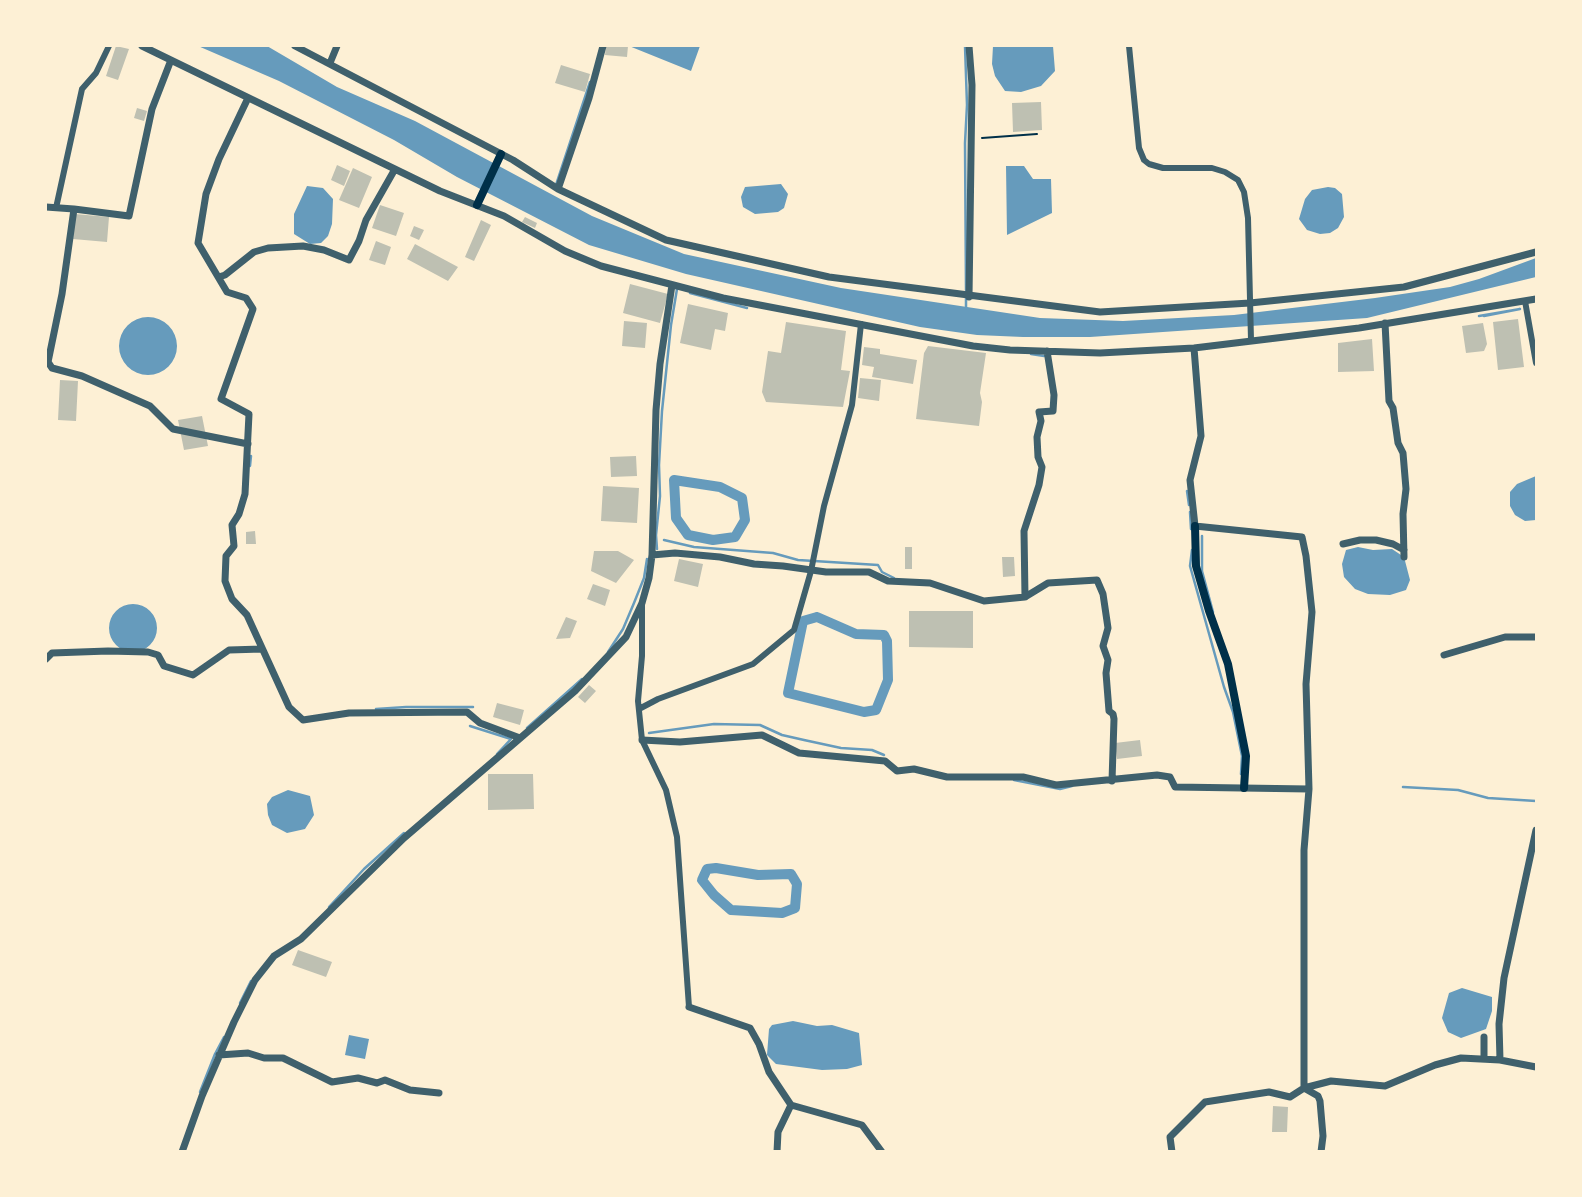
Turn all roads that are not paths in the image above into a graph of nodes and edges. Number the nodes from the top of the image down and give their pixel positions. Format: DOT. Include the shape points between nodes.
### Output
graph roads {
  1 [pos="109,46"];
  2 [pos="142,46"];
  3 [pos="296,46"];
  4 [pos="337,46"];
  5 [pos="603,46"];
  6 [pos="969,46"];
  7 [pos="1129,46"];
  8 [pos="171,60"];
  9 [pos="330,64"];
  10 [pos="248,98"];
  11 [pos="501,154"];
  12 [pos="395,169"];
  13 [pos="558,189"];
  14 [pos="477,205"];
  15 [pos="46,207"];
  16 [pos="56,208"];
  17 [pos="74,209"];
  18 [pos="1536,251"];
  19 [pos="219,277"];
  20 [pos="672,285"];
  21 [pos="969,297"];
  22 [pos="1536,299"];
  23 [pos="1525,301"];
  24 [pos="1250,303"];
  25 [pos="1385,323"];
  26 [pos="861,324"];
  27 [pos="1251,340"];
  28 [pos="1194,348"];
  29 [pos="1047,351"];
  30 [pos="47,362"];
  31 [pos="1536,363"];
  32 [pos="248,444"];
  33 [pos="1195,526"];
  34 [pos="1343,544"];
  35 [pos="652,555"];
  36 [pos="811,571"];
  37 [pos="1025,597"];
  38 [pos="642,603"];
  39 [pos="1536,637"];
  40 [pos="262,649"];
  41 [pos="1444,655"];
  42 [pos="46,659"];
  43 [pos="639,709"];
  44 [pos="520,738"];
  45 [pos="642,740"];
  46 [pos="1112,781"];
  47 [pos="1244,788"];
  48 [pos="1309,789"];
  49 [pos="1536,830"];
  50 [pos="1534,856"];
  51 [pos="689,1007"];
  52 [pos="1484,1037"];
  53 [pos="219,1055"];
  54 [pos="1483,1059"];
  55 [pos="1500,1060"];
  56 [pos="1536,1067"];
  57 [pos="1304,1088"];
  58 [pos="439,1093"];
  59 [pos="791,1105"];
  60 [pos="182,1152"];
  61 [pos="777,1152"];
  62 [pos="882,1152"];
  63 [pos="1172,1152"];
  64 [pos="1321,1152"];
  1 -- 16 [label="street" via="96,74 82,89"];
  2 -- 8 [label="street"];
  3 -- 9 [label="street"];
  4 -- 9 [label="street"];
  5 -- 13 [label="street"];
  6 -- 21 [label="street"];
  7 -- 24 [label="street" via="1144,160 1163,168 1225,172 1238,180 1244,192"];
  8 -- 10 [label="street"];
  8 -- 17 [label="street" via="152,109 130,216"];
  9 -- 11 [label="street"];
  10 -- 12 [label="street"];
  10 -- 19 [label="street" via="219,159 198,243"];
  11 -- 13 [label="street"];
  11 -- 14 [label="main road"];
  12 -- 14 [label="street"];
  12 -- 19 [label="street" via="349,260 303,246 268,248 254,252"];
  13 -- 21 [label="street" via="666,240 830,277"];
  14 -- 20 [label="street" via="577,256"];
  15 -- 16 [label="street"];
  16 -- 17 [label="street"];
  17 -- 30 [label="street"];
  18 -- 24 [label="street" via="1404,287"];
  19 -- 32 [label="street" via="227,292 246,298 254,309 221,399 249,414"];
  20 -- 26 [label="street"];
  20 -- 35 [label="street" via="656,410"];
  21 -- 24 [label="street" via="1100,312"];
  22 -- 23 [label="street"];
  23 -- 25 [label="street"];
  23 -- 31 [label="street"];
  24 -- 27 [label="street"];
  25 -- 27 [label="street"];
  25 -- 34 [label="street" via="1389,401 1403,453 1406,489 1404,554 1393,544 1376,540"];
  26 -- 29 [label="street" via="973,346"];
  26 -- 36 [label="street" via="852,405"];
  27 -- 28 [label="street"];
  28 -- 29 [label="street"];
  28 -- 33 [label="street" via="1201,436 1190,480"];
  29 -- 37 [label="street" via="1053,411 1039,412 1042,467 1024,531"];
  30 -- 32 [label="street" via="52,368 150,406 173,429"];
  32 -- 40 [label="street" via="245,494 232,525 234,546 226,556 225,581"];
  33 -- 47 [label="main road" via="1196,566 1228,664 1246,756"];
  33 -- 48 [label="street" via="1302,537 1312,612 1306,684"];
  35 -- 36 [label="street" via="720,557"];
  35 -- 38 [label="street"];
  36 -- 37 [label="street" via="869,572 888,581 930,583 984,601"];
  36 -- 43 [label="street" via="794,630 753,664"];
  37 -- 46 [label="street" via="1048,583 1097,580 1100,585 1108,628 1103,646 1108,660 1109,711 1114,719"];
  38 -- 43 [label="street"];
  38 -- 44 [label="street" via="626,636 608,658"];
  39 -- 41 [label="street" via="1505,637"];
  40 -- 42 [label="street" via="229,650 193,675 163,666 158,655 148,652 52,653"];
  40 -- 44 [label="street" via="289,707 303,720 349,713 467,712 480,723"];
  43 -- 45 [label="street"];
  44 -- 53 [label="street" via="404,838 301,939 274,957 255,980"];
  45 -- 46 [label="street" via="680,742 762,735 799,752 885,761 897,771 914,769 947,777 1023,777 1056,785"];
  45 -- 51 [label="street" via="666,790 677,837"];
  46 -- 47 [label="street" via="1157,775 1170,777 1175,787"];
  47 -- 48 [label="street"];
  48 -- 57 [label="street" via="1304,850"];
  49 -- 50 [label="street"];
  50 -- 55 [label="street" via="1503,978"];
  51 -- 59 [label="street" via="750,1028 769,1072"];
  52 -- 54 [label="street"];
  53 -- 58 [label="street" via="283,1058 332,1082 385,1080 410,1090"];
  53 -- 60 [label="street"];
  54 -- 55 [label="street"];
  54 -- 57 [label="street" via="1461,1058 1435,1065 1385,1086 1331,1081"];
  55 -- 56 [label="street"];
  57 -- 63 [label="street" via="1290,1097 1269,1092 1205,1102 1170,1137"];
  57 -- 64 [label="street" via="1320,1101"];
  59 -- 61 [label="street" via="778,1132"];
  59 -- 62 [label="street" via="862,1125"];
}
